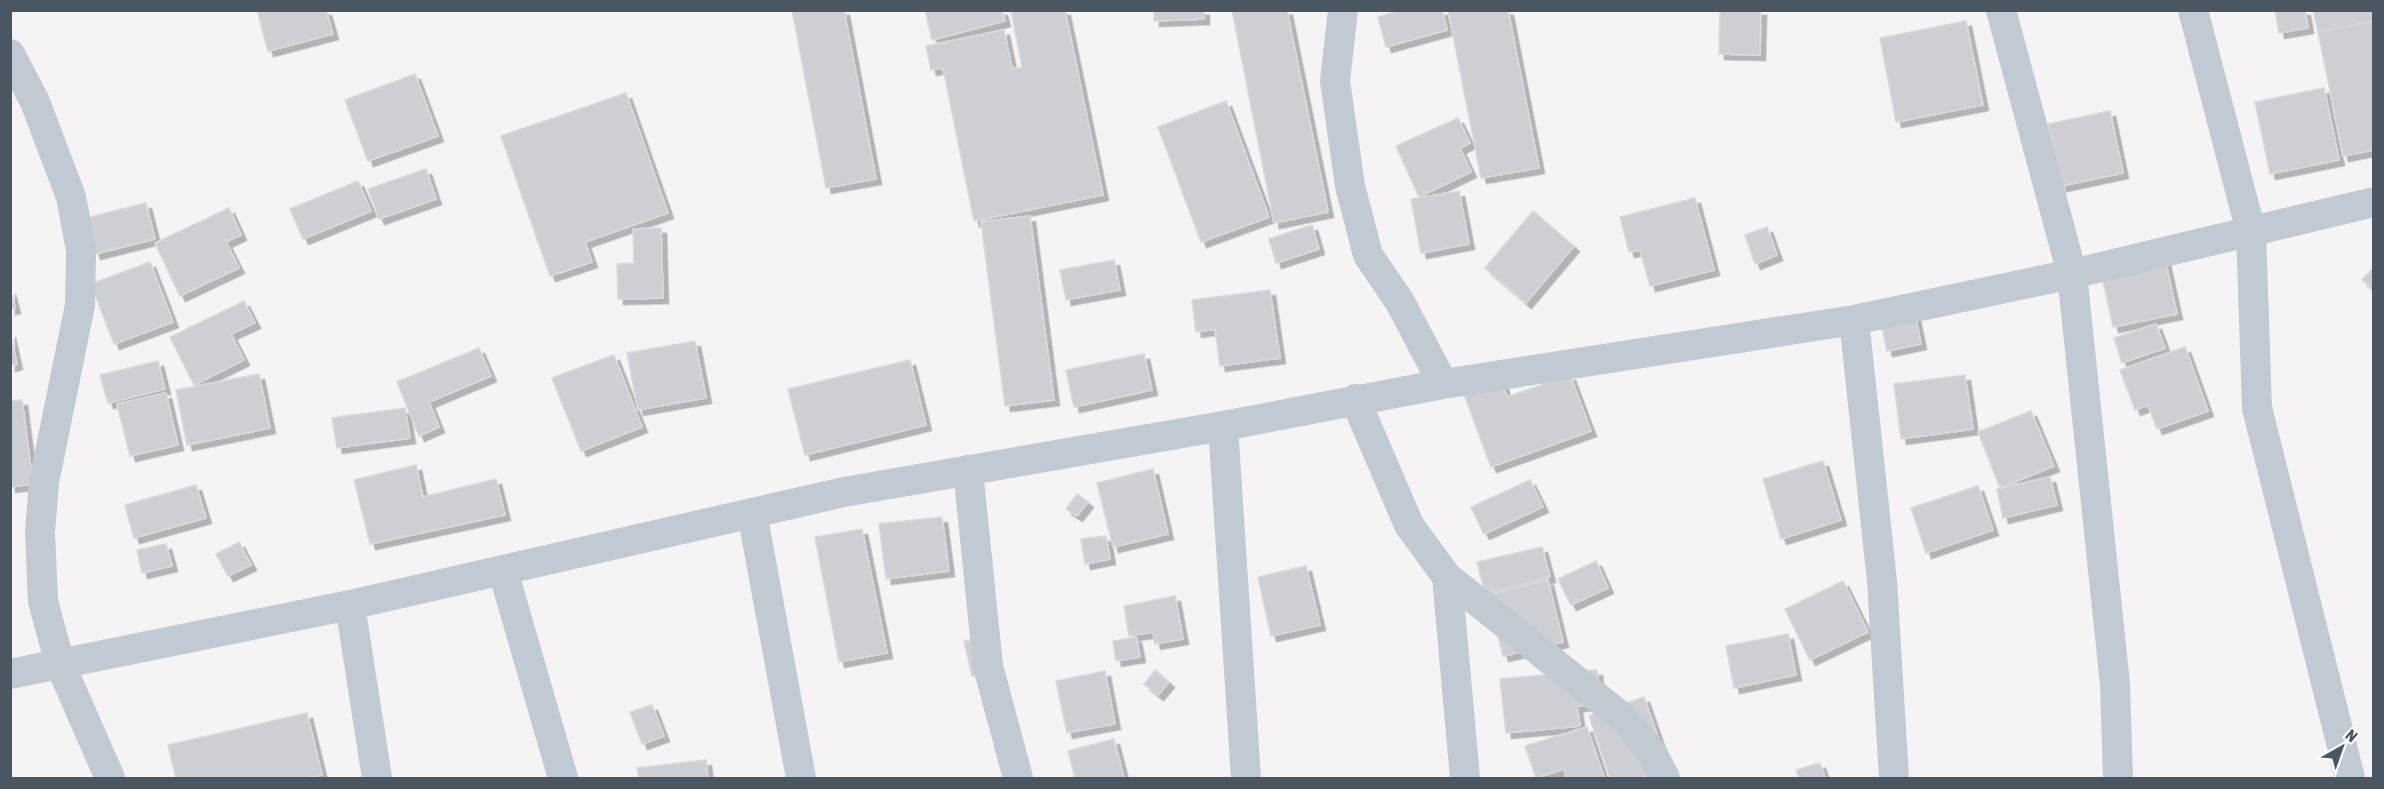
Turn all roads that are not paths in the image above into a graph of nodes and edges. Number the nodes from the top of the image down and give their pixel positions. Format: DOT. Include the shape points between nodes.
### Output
graph roads {
  1 [pos="1343,10"];
  2 [pos="2001,10"];
  3 [pos="2193,10"];
  4 [pos="10,54"];
  5 [pos="2373,202"];
  6 [pos="2251,232"];
  7 [pos="2072,274"];
  8 [pos="1854,320"];
  9 [pos="1443,384"];
  10 [pos="1355,399"];
  11 [pos="1223,426"];
  12 [pos="968,470"];
  13 [pos="752,513"];
  14 [pos="502,571"];
  15 [pos="1447,577"];
  16 [pos="350,605"];
  17 [pos="60,664"];
  18 [pos="10,674"];
  19 [pos="110,778"];
  20 [pos="377,778"];
  21 [pos="563,778"];
  22 [pos="801,778"];
  23 [pos="1018,778"];
  24 [pos="1246,778"];
  25 [pos="1465,778"];
  26 [pos="1665,778"];
  27 [pos="1894,778"];
  28 [pos="2118,778"];
  29 [pos="2350,778"];
  1 -- 9 [label="street" via="1335,81 1350,186 1368,255 1400,302"];
  2 -- 7 [label="street"];
  3 -- 6 [label="street"];
  4 -- 17 [label="street" via="35,102 71,197 81,250 80,305 44,482 40,532 43,601"];
  5 -- 6 [label="street"];
  6 -- 7 [label="street"];
  6 -- 29 [label="street" via="2257,408"];
  7 -- 8 [label="street"];
  7 -- 28 [label="street" via="2115,684"];
  8 -- 9 [label="street"];
  8 -- 27 [label="street" via="1882,582"];
  9 -- 10 [label="street"];
  10 -- 11 [label="street"];
  10 -- 15 [label="street" via="1409,525"];
  11 -- 12 [label="street"];
  11 -- 24 [label="street"];
  12 -- 13 [label="street"];
  12 -- 23 [label="street" via="988,666"];
  13 -- 14 [label="street"];
  13 -- 22 [label="street"];
  14 -- 16 [label="street"];
  14 -- 21 [label="street"];
  15 -- 25 [label="street"];
  15 -- 26 [label="street" via="1623,718 1651,751"];
  16 -- 17 [label="street"];
  16 -- 20 [label="street"];
  17 -- 18 [label="street"];
  17 -- 19 [label="street"];
}
